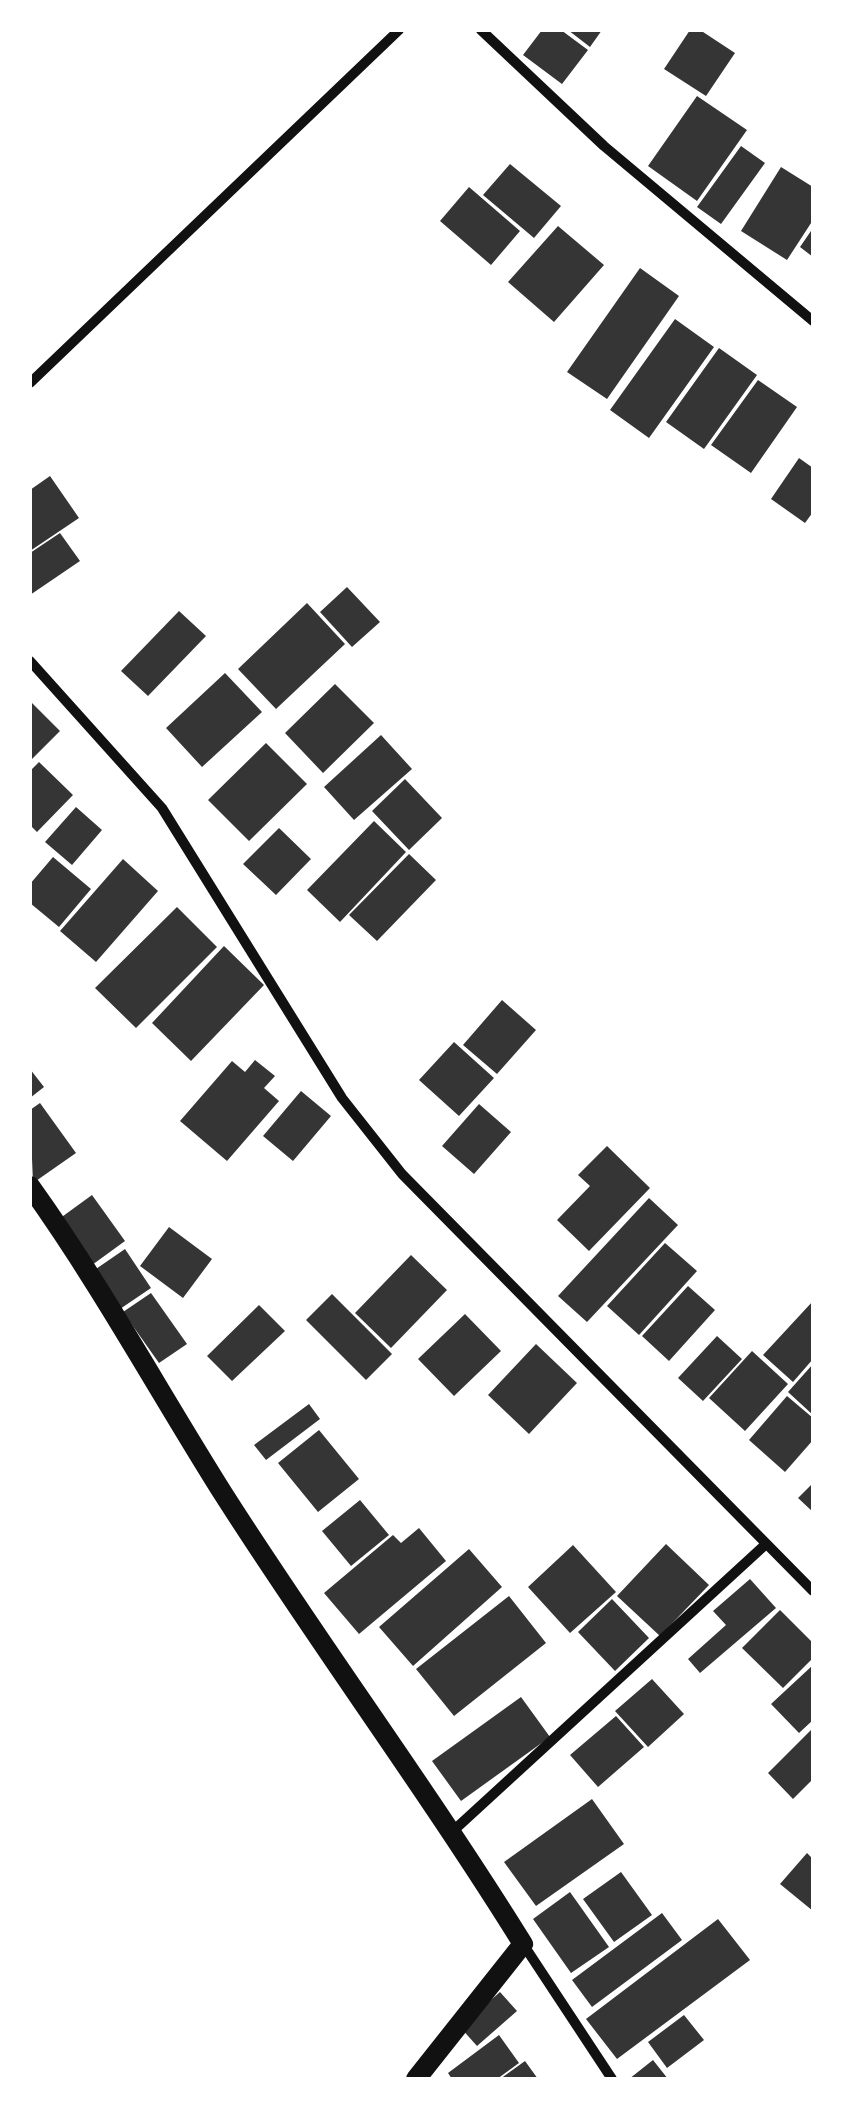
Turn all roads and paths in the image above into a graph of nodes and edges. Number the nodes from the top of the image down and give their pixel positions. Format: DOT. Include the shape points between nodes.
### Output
graph roads {
  1 [pos="399,30"];
  2 [pos="481,30"];
  3 [pos="813,321"];
  4 [pos="30,382"];
  5 [pos="30,661"];
  6 [pos="30,1186"];
  7 [pos="766,1544"];
  8 [pos="813,1592"];
  9 [pos="453,1831"];
  10 [pos="523,1944"];
  11 [pos="416,2079"];
  12 [pos="612,2079"];
  1 -- 4 [label="street"];
  2 -- 3 [label="street" via="604,146"];
  5 -- 7 [label="street" via="162,808 342,1098 402,1174"];
  6 -- 9 [label="main road" via="224,1495"];
  7 -- 8 [label="street"];
  7 -- 9 [label="street"];
  9 -- 10 [label="main road"];
  10 -- 11 [label="main road"];
  10 -- 12 [label="street"];
}
